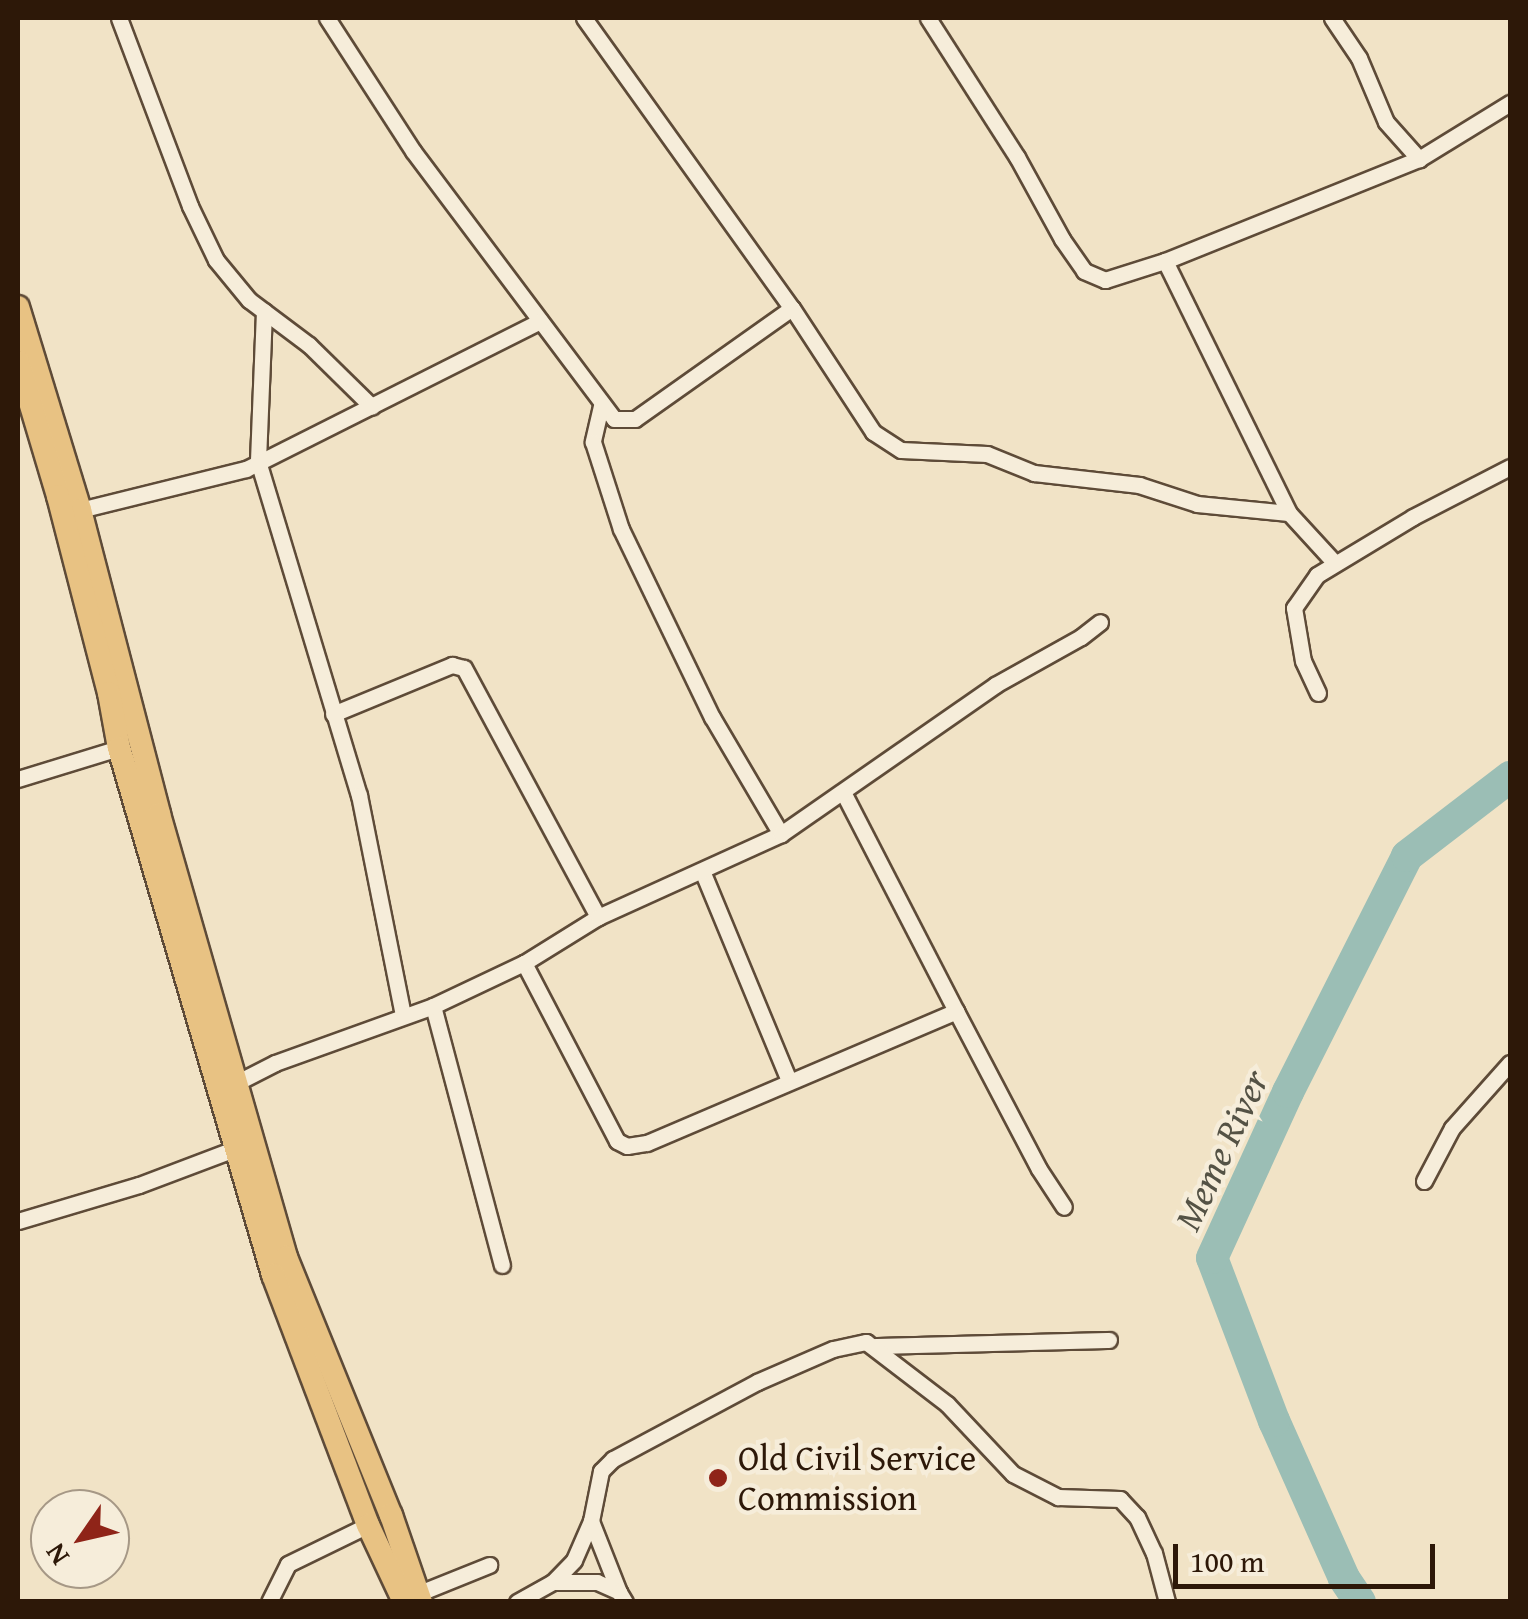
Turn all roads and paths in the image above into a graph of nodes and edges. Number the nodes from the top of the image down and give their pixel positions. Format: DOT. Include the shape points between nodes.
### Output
graph roads {
  1 [pos="119,18"];
  2 [pos="327,18"];
  3 [pos="584,18"];
  4 [pos="928,18"];
  5 [pos="1332,18"];
  6 [pos="1510,103"];
  7 [pos="1419,159"];
  8 [pos="1165,261"];
  9 [pos="18,306"];
  10 [pos="792,308"];
  11 [pos="264,311"];
  12 [pos="540,321"];
  13 [pos="18,362"];
  14 [pos="601,406"];
  15 [pos="372,408"];
  16 [pos="258,461"];
  17 [pos="1510,468"];
  18 [pos="80,510"];
  19 [pos="1289,513"];
  20 [pos="1334,562"];
  21 [pos="1100,622"];
  22 [pos="1318,692"];
  23 [pos="333,714"];
  24 [pos="119,748"];
  25 [pos="18,779"];
  26 [pos="844,794"];
  27 [pos="781,834"];
  28 [pos="703,873"];
  29 [pos="598,917"];
  30 [pos="524,963"];
  31 [pos="433,1006"];
  32 [pos="956,1010"];
  33 [pos="403,1015"];
  34 [pos="1510,1063"];
  35 [pos="789,1081"];
  36 [pos="236,1083"];
  37 [pos="237,1148"];
  38 [pos="1424,1181"];
  39 [pos="1064,1206"];
  40 [pos="18,1222"];
  41 [pos="502,1266"];
  42 [pos="1109,1340"];
  43 [pos="876,1346"];
  44 [pos="591,1521"];
  45 [pos="368,1525"];
  46 [pos="490,1565"];
  47 [pos="554,1582"];
  48 [pos="622,1597"];
  49 [pos="414,1599"];
  50 [pos="268,1602"];
  51 [pos="517,1602"];
  52 [pos="1167,1602"];
  1 -- 11 [label="street" via="216,260"];
  2 -- 12 [label="street" via="413,152"];
  3 -- 10 [label="street"];
  4 -- 8 [label="street" via="1084,271 1105,280"];
  5 -- 7 [label="street" via="1360,58 1386,122"];
  6 -- 7 [label="street"];
  7 -- 8 [label="street"];
  8 -- 19 [label="street"];
  9 -- 18 [label="main road"];
  10 -- 14 [label="street" via="635,418 614,420"];
  10 -- 19 [label="street" via="873,432 901,450 988,454 1034,473 1140,485 1197,504"];
  11 -- 15 [label="street" via="349,379"];
  11 -- 16 [label="street"];
  12 -- 14 [label="street"];
  12 -- 15 [label="street"];
  13 -- 24 [label="main road"];
  14 -- 27 [label="street" via="593,442 621,529 712,717"];
  15 -- 16 [label="street"];
  16 -- 18 [label="street" via="229,475"];
  16 -- 23 [label="street"];
  17 -- 20 [label="street"];
  18 -- 36 [label="main road"];
  19 -- 20 [label="street"];
  20 -- 22 [label="street" via="1294,608 1302,662"];
  21 -- 26 [label="street" via="995,685"];
  23 -- 29 [label="street" via="452,665 464,668"];
  23 -- 33 [label="street" via="359,795"];
  24 -- 25 [label="street"];
  24 -- 37 [label="main road"];
  26 -- 27 [label="street"];
  26 -- 32 [label="street"];
  27 -- 28 [label="street"];
  28 -- 29 [label="street"];
  28 -- 35 [label="street"];
  29 -- 30 [label="street"];
  30 -- 31 [label="street"];
  30 -- 35 [label="street" via="617,1141 628,1146"];
  31 -- 33 [label="street"];
  31 -- 41 [label="street"];
  32 -- 35 [label="street"];
  32 -- 39 [label="street"];
  33 -- 36 [label="street"];
  34 -- 38 [label="street" via="1452,1128"];
  36 -- 49 [label="main road" via="286,1256 384,1498"];
  37 -- 40 [label="street"];
  37 -- 45 [label="main road" via="274,1274"];
  42 -- 43 [label="street"];
  43 -- 44 [label="street" via="854,1342 818,1356 696,1411 613,1459 601,1471"];
  43 -- 52 [label="street" via="946,1404 1012,1474 1058,1497 1120,1499 1154,1553"];
  44 -- 47 [label="street" via="574,1560"];
  44 -- 48 [label="street"];
  45 -- 49 [label="main road"];
  45 -- 50 [label="street" via="288,1564"];
  46 -- 49 [label="street"];
  47 -- 48 [label="street" via="598,1582"];
  47 -- 51 [label="street"];
}
